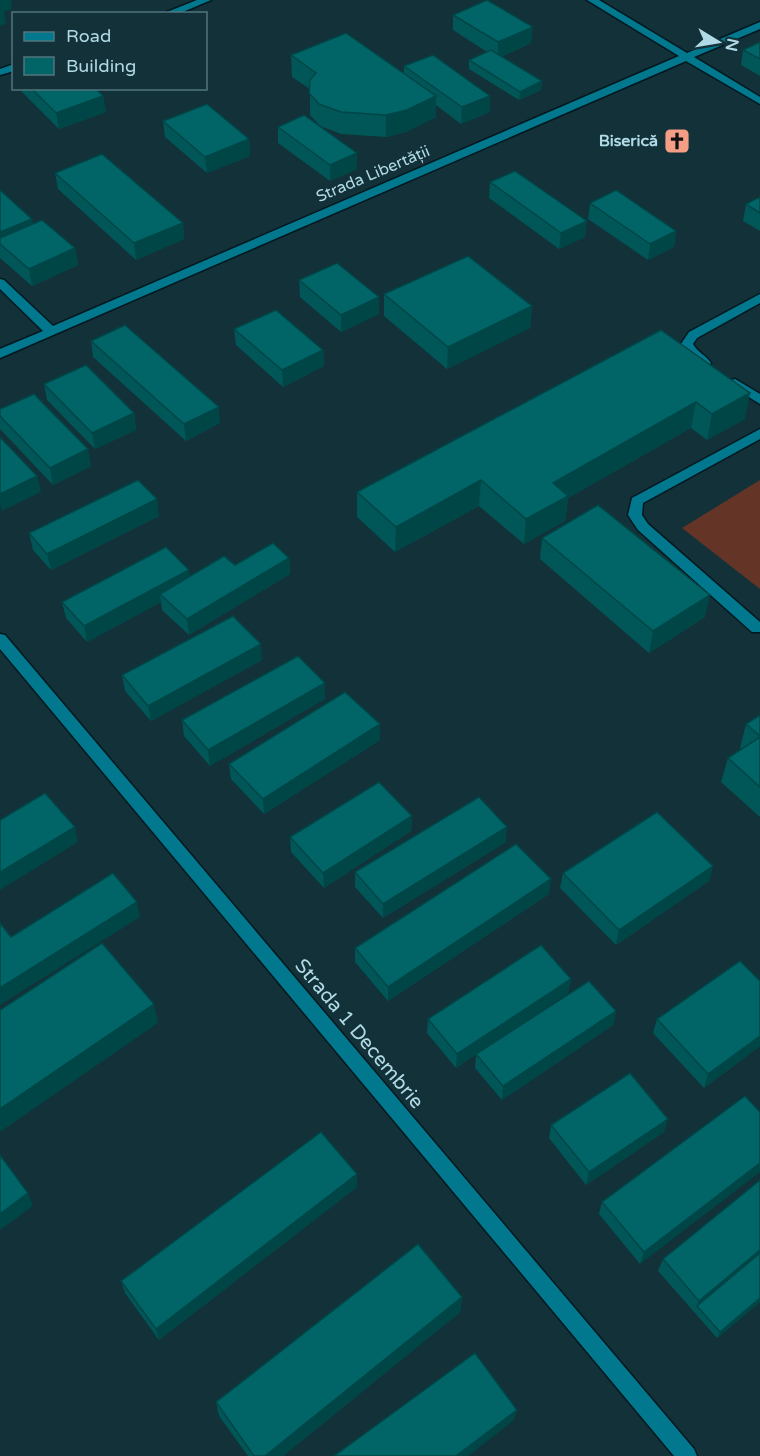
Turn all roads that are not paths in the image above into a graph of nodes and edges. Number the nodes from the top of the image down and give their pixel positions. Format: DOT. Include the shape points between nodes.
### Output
graph roads {
  1 [pos="206,0"];
  2 [pos="592,0"];
  3 [pos="173,12"];
  4 [pos="760,25"];
  5 [pos="686,57"];
  6 [pos="760,101"];
  7 [pos="0,283"];
  8 [pos="760,298"];
  9 [pos="52,332"];
  10 [pos="0,354"];
  11 [pos="760,400"];
  12 [pos="760,433"];
  13 [pos="757,628"];
  14 [pos="0,639"];
  15 [pos="687,1456"];
  1 -- 3 [label="street"];
  2 -- 5 [label="street"];
  4 -- 5 [label="street, Strada Libertății"];
  5 -- 6 [label="street"];
  5 -- 9 [label="street, Strada Libertății"];
  7 -- 9 [label="street"];
  8 -- 11 [label="street" via="693,335 687,344 693,355"];
  9 -- 10 [label="street, Strada Libertății"];
  12 -- 13 [label="street" via="637,501 635,514 643,527"];
  14 -- 15 [label="street, Strada 1 Decembrie"];
}
